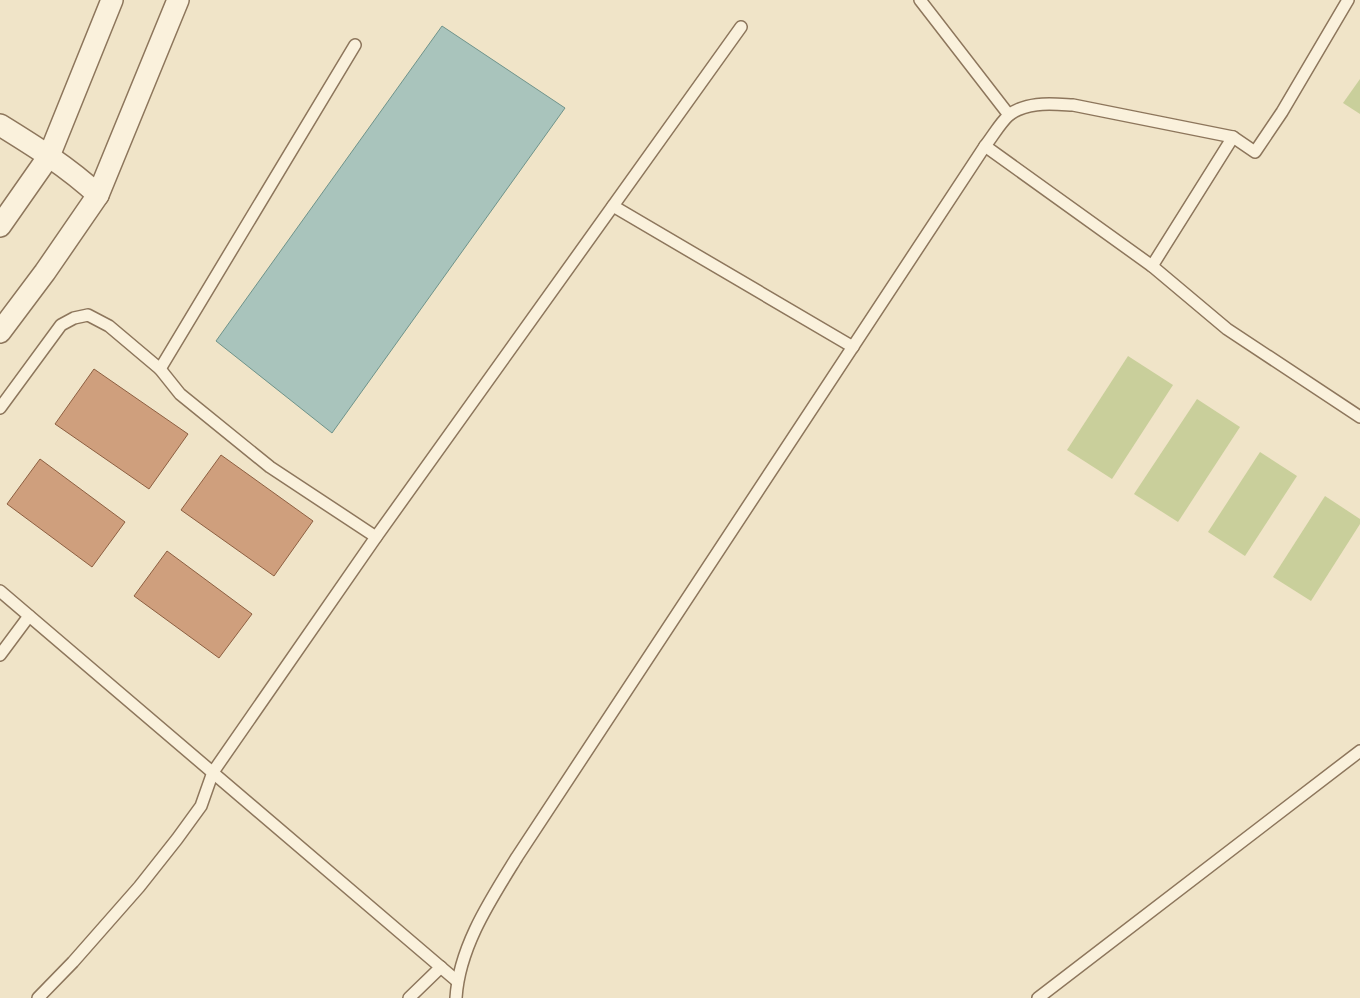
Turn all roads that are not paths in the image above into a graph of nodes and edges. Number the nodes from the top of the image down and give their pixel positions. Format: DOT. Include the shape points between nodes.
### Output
graph roads {
  1 [pos="112,0"];
  2 [pos="178,0"];
  3 [pos="920,0"];
  4 [pos="1348,0"];
  5 [pos="741,27"];
  6 [pos="355,45"];
  7 [pos="1009,115"];
  8 [pos="0,125"];
  9 [pos="1233,137"];
  10 [pos="985,146"];
  11 [pos="53,159"];
  12 [pos="98,196"];
  13 [pos="613,206"];
  14 [pos="0,226"];
  15 [pos="1152,266"];
  16 [pos="0,332"];
  17 [pos="853,347"];
  18 [pos="160,369"];
  19 [pos="0,408"];
  20 [pos="1360,416"];
  21 [pos="376,537"];
  22 [pos="0,591"];
  23 [pos="30,616"];
  24 [pos="0,655"];
  25 [pos="1360,751"];
  26 [pos="213,772"];
  27 [pos="441,967"];
  28 [pos="457,981"];
  29 [pos="38,998"];
  30 [pos="409,998"];
  31 [pos="456,998"];
  32 [pos="1038,998"];
  1 -- 11 [label="street"];
  2 -- 12 [label="street"];
  3 -- 7 [label="lane"];
  4 -- 9 [label="lane" via="1255,152"];
  5 -- 13 [label="lane"];
  6 -- 18 [label="lane"];
  7 -- 9 [label="lane" via="1026,106 1073,106"];
  7 -- 10 [label="lane"];
  8 -- 11 [label="street"];
  9 -- 15 [label="lane"];
  10 -- 15 [label="lane"];
  10 -- 17 [label="lane"];
  11 -- 12 [label="street"];
  11 -- 14 [label="street"];
  12 -- 16 [label="street"];
  13 -- 17 [label="lane"];
  13 -- 21 [label="lane"];
  15 -- 20 [label="lane" via="1227,329"];
  17 -- 28 [label="lane" via="517,857 479,919"];
  18 -- 19 [label="lane" via="109,326 88,315 74,318 61,325"];
  18 -- 21 [label="lane" via="180,394 270,467"];
  21 -- 26 [label="lane"];
  22 -- 23 [label="lane"];
  23 -- 24 [label="lane"];
  23 -- 26 [label="lane"];
  25 -- 32 [label="lane"];
  26 -- 27 [label="lane"];
  26 -- 29 [label="lane" via="201,806 177,839 79,956"];
  27 -- 28 [label="lane"];
  27 -- 30 [label="lane"];
  28 -- 31 [label="lane"];
}
